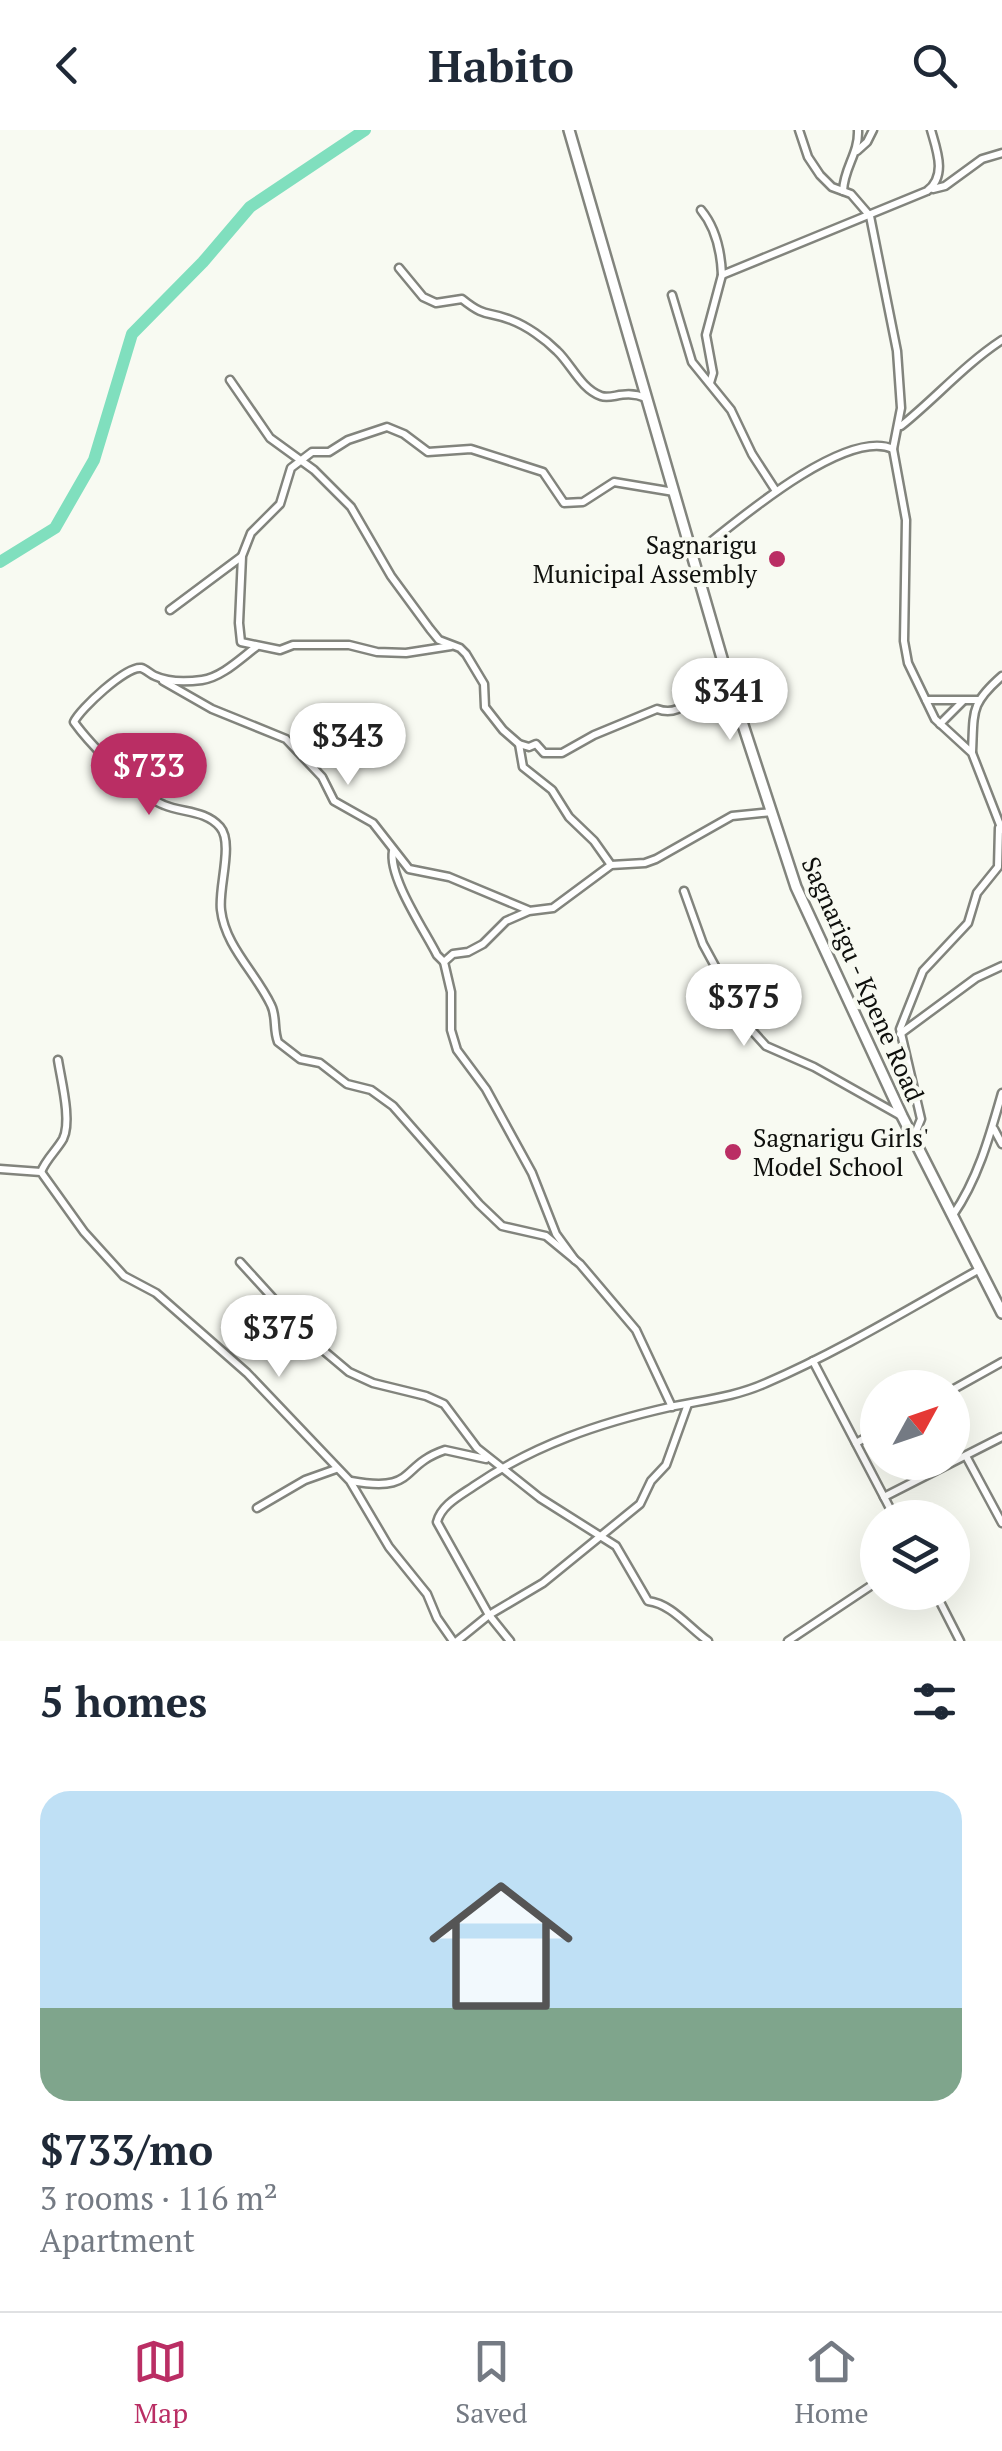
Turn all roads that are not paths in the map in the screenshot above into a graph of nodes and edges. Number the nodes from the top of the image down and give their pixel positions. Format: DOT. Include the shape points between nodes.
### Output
graph roads {
  1 [pos="569,130"];
  2 [pos="799,130"];
  3 [pos="858,130"];
  4 [pos="873,130"];
  5 [pos="931,130"];
  6 [pos="857,151"];
  7 [pos="1002,153"];
  8 [pos="843,190"];
  9 [pos="927,191"];
  10 [pos="701,210"];
  11 [pos="870,216"];
  12 [pos="399,268"];
  13 [pos="722,274"];
  14 [pos="672,295"];
  15 [pos="1002,340"];
  16 [pos="230,380"];
  17 [pos="710,384"];
  18 [pos="646,398"];
  19 [pos="900,427"];
  20 [pos="893,449"];
  21 [pos="300,460"];
  22 [pos="776,491"];
  23 [pos="674,492"];
  24 [pos="242,556"];
  25 [pos="693,556"];
  26 [pos="170,610"];
  27 [pos="450,646"];
  28 [pos="256,647"];
  29 [pos="1002,676"];
  30 [pos="160,678"];
  31 [pos="728,679"];
  32 [pos="926,700"];
  33 [pos="964,700"];
  34 [pos="978,700"];
  35 [pos="940,724"];
  36 [pos="520,744"];
  37 [pos="972,753"];
  38 [pos="772,812"];
  39 [pos="1000,827"];
  40 [pos="393,850"];
  41 [pos="611,866"];
  42 [pos="684,891"];
  43 [pos="529,911"];
  44 [pos="444,962"];
  45 [pos="1002,966"];
  46 [pos="899,1034"];
  47 [pos="58,1060"];
  48 [pos="1002,1093"];
  49 [pos="902,1116"];
  50 [pos="993,1128"];
  51 [pos="914,1136"];
  52 [pos="1002,1144"];
  53 [pos="0,1170"];
  54 [pos="41,1172"];
  55 [pos="953,1216"];
  56 [pos="576,1261"];
  57 [pos="240,1262"];
  58 [pos="980,1269"];
  59 [pos="1002,1314"];
  60 [pos="813,1360"];
  61 [pos="1002,1362"];
  62 [pos="970,1380"];
  63 [pos="688,1404"];
  64 [pos="672,1407"];
  65 [pos="1002,1437"];
  66 [pos="860,1441"];
  67 [pos="856,1443"];
  68 [pos="970,1454"];
  69 [pos="490,1460"];
  70 [pos="970,1463"];
  71 [pos="502,1468"];
  72 [pos="337,1470"];
  73 [pos="919,1480"];
  74 [pos="350,1481"];
  75 [pos="884,1498"];
  76 [pos="257,1508"];
  77 [pos="1002,1523"];
  78 [pos="602,1536"];
  79 [pos="860,1593"];
  80 [pos="944,1610"];
  81 [pos="489,1615"];
  82 [pos="455,1641"];
  83 [pos="510,1641"];
  84 [pos="708,1641"];
  85 [pos="788,1641"];
  86 [pos="960,1641"];
  1 -- 18 [label="street, Sagnarigu - Kpene Road"];
  2 -- 8 [label="street" via="820,175"];
  3 -- 6 [label="street"];
  4 -- 6 [label="street"];
  5 -- 9 [label="street" via="940,170"];
  6 -- 8 [label="street"];
  7 -- 9 [label="street"];
  8 -- 11 [label="street"];
  9 -- 11 [label="street"];
  10 -- 13 [label="street" via="720,250"];
  11 -- 13 [label="street"];
  11 -- 19 [label="street" via="897,351"];
  12 -- 18 [label="street" via="423,297 436,303 462,299 482,315 518,323 560,353 595,393"];
  13 -- 17 [label="street" via="706,334"];
  14 -- 17 [label="street" via="692,362"];
  15 -- 19 [label="street" via="966,364"];
  16 -- 21 [label="street" via="270,438"];
  17 -- 22 [label="street"];
  18 -- 23 [label="street, Sagnarigu - Kpene Road"];
  19 -- 20 [label="street"];
  20 -- 22 [label="street" via="884,444 844,453"];
  20 -- 32 [label="street" via="906,520 904,641"];
  21 -- 23 [label="street" via="387,427 428,452 471,448 543,472 564,502 583,502 614,482"];
  21 -- 24 [label="street" via="280,504 251,532"];
  21 -- 27 [label="street" via="340,493 391,576"];
  22 -- 25 [label="street"];
  23 -- 25 [label="street, Sagnarigu - Kpene Road"];
  24 -- 26 [label="street"];
  24 -- 28 [label="street" via="239,635"];
  25 -- 31 [label="street, Sagnarigu - Kpene Road"];
  27 -- 28 [label="street" via="406,653 349,645"];
  27 -- 36 [label="street" via="466,654 484,684 485,707"];
  28 -- 30 [label="street" via="204,680"];
  29 -- 34 [label="street"];
  30 -- 40 [label="street" via="212,710 286,739 334,801 374,823"];
  30 -- 56 [label="street" via="132,670 74,722 148,796 220,826 226,838 220,908 271,1005 278,1042 393,1106 502,1226 546,1236"];
  31 -- 36 [label="street" via="684,707 658,709 594,734 570,751 554,755"];
  31 -- 38 [label="street, Sagnarigu - Kpene Road"];
  32 -- 33 [label="street"];
  32 -- 35 [label="street"];
  33 -- 34 [label="street"];
  33 -- 35 [label="street"];
  34 -- 37 [label="street"];
  35 -- 37 [label="street"];
  36 -- 41 [label="street" via="524,767 552,790"];
  37 -- 39 [label="street"];
  38 -- 41 [label="street" via="732,816 656,859"];
  38 -- 49 [label="street, Sagnarigu - Kpene Road" via="796,887"];
  39 -- 46 [label="street" via="998,866 978,893 968,923 923,971"];
  40 -- 43 [label="street" via="409,869 449,877"];
  40 -- 44 [label="street" via="391,861 409,902"];
  41 -- 43 [label="street" via="553,908"];
  42 -- 49 [label="street" via="703,944 747,1025 766,1046"];
  43 -- 44 [label="street"];
  44 -- 56 [label="street" via="457,1050 486,1089 556,1234"];
  45 -- 46 [label="street"];
  46 -- 51 [label="street" via="921,1120"];
  47 -- 54 [label="street" via="68,1125"];
  48 -- 50 [label="street"];
  49 -- 51 [label="street, Sagnarigu - Kpene Road"];
  50 -- 52 [label="street"];
  50 -- 55 [label="street"];
  51 -- 55 [label="street, Sagnarigu - Kpene Road"];
  53 -- 54 [label="street"];
  54 -- 72 [label="street" via="118,1269 156,1293 247,1373"];
  55 -- 58 [label="street, Sagnarigu - Kpene Road"];
  56 -- 64 [label="street" via="636,1330"];
  57 -- 69 [label="street" via="329,1356 360,1378 444,1404"];
  58 -- 59 [label="street, Sagnarigu - Kpene Road"];
  58 -- 60 [label="street"];
  60 -- 63 [label="street" via="751,1390"];
  60 -- 67 [label="street"];
  61 -- 62 [label="street"];
  63 -- 64 [label="street"];
  63 -- 78 [label="street" via="666,1465 640,1504"];
  64 -- 71 [label="street" via="561,1438"];
  65 -- 68 [label="street"];
  66 -- 67 [label="street"];
  67 -- 75 [label="street"];
  69 -- 71 [label="street"];
  69 -- 74 [label="street" via="445,1450 399,1482"];
  70 -- 77 [label="street"];
  71 -- 78 [label="street"];
  71 -- 81 [label="street" via="444,1509 437,1522"];
  72 -- 74 [label="street"];
  72 -- 76 [label="street"];
  73 -- 75 [label="street"];
  74 -- 82 [label="street"];
  78 -- 81 [label="street"];
  78 -- 84 [label="street" via="620,1550 648,1601 670,1609"];
  79 -- 85 [label="street"];
  80 -- 86 [label="street"];
  81 -- 82 [label="street"];
  81 -- 83 [label="street"];
}
